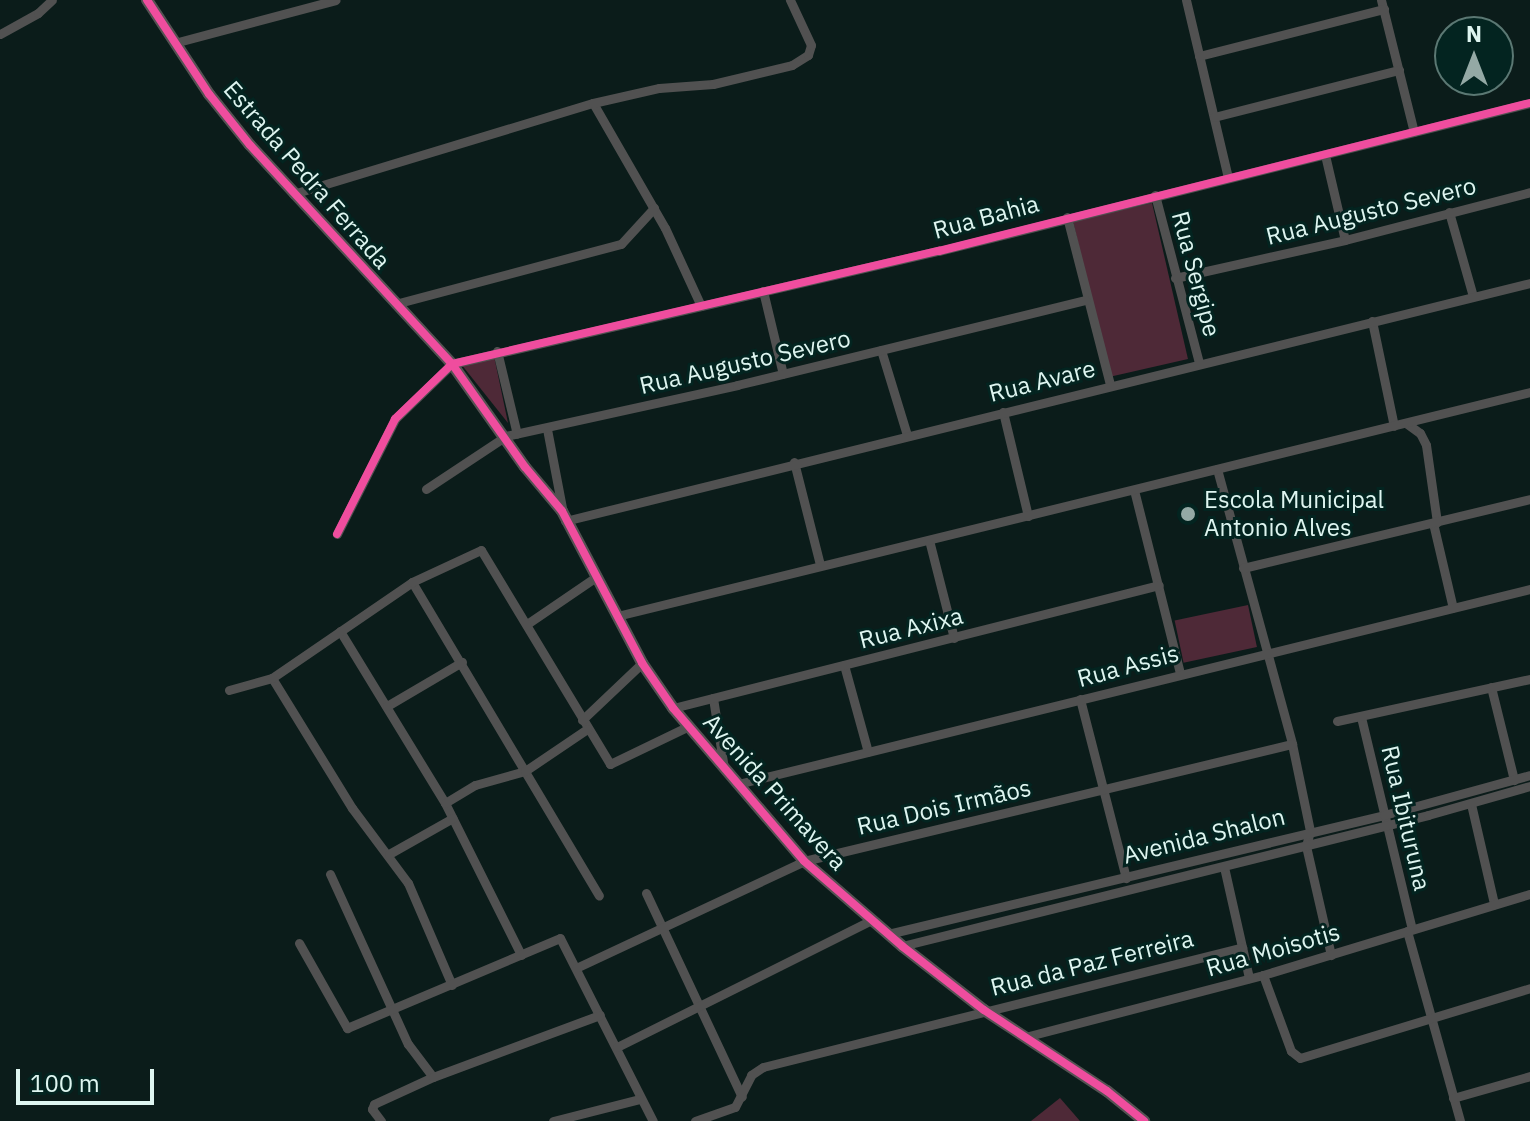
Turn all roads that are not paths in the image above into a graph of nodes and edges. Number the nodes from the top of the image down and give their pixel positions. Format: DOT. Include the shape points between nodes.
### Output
graph roads {
  1 [pos="52,0"];
  2 [pos="147,0"];
  3 [pos="336,0"];
  4 [pos="790,0"];
  5 [pos="1186,0"];
  6 [pos="1382,4"];
  7 [pos="0,34"];
  8 [pos="178,42"];
  9 [pos="1199,56"];
  10 [pos="1399,70"];
  11 [pos="593,103"];
  12 [pos="1530,103"];
  13 [pos="1214,117"];
  14 [pos="1414,132"];
  15 [pos="1325,155"];
  16 [pos="1228,177"];
  17 [pos="1530,192"];
  18 [pos="293,194"];
  19 [pos="1155,195"];
  20 [pos="654,208"];
  21 [pos="1449,212"];
  22 [pos="1067,217"];
  23 [pos="1345,240"];
  24 [pos="1175,278"];
  25 [pos="1530,283"];
  26 [pos="763,291"];
  27 [pos="1473,296"];
  28 [pos="1086,300"];
  29 [pos="395,304"];
  30 [pos="701,306"];
  31 [pos="1372,321"];
  32 [pos="881,350"];
  33 [pos="497,351"];
  34 [pos="1199,363"];
  35 [pos="452,364"];
  36 [pos="783,374"];
  37 [pos="1110,385"];
  38 [pos="1530,392"];
  39 [pos="1003,412"];
  40 [pos="1406,423"];
  41 [pos="1394,426"];
  42 [pos="547,429"];
  43 [pos="511,435"];
  44 [pos="907,435"];
  45 [pos="794,462"];
  46 [pos="1217,469"];
  47 [pos="426,489"];
  48 [pos="1134,490"];
  49 [pos="1530,499"];
  50 [pos="564,516"];
  51 [pos="1028,516"];
  52 [pos="1435,523"];
  53 [pos="337,534"];
  54 [pos="929,540"];
  55 [pos="820,565"];
  56 [pos="1243,568"];
  57 [pos="596,577"];
  58 [pos="412,582"];
  59 [pos="1159,585"];
  60 [pos="1530,589"];
  61 [pos="1453,608"];
  62 [pos="617,616"];
  63 [pos="527,624"];
  64 [pos="340,631"];
  65 [pos="954,638"];
  66 [pos="1265,652"];
  67 [pos="462,662"];
  68 [pos="642,663"];
  69 [pos="844,665"];
  70 [pos="1180,673"];
  71 [pos="272,678"];
  72 [pos="1530,679"];
  73 [pos="1491,687"];
  74 [pos="229,690"];
  75 [pos="713,698"];
  76 [pos="1080,699"];
  77 [pos="387,706"];
  78 [pos="673,708"];
  79 [pos="1361,717"];
  80 [pos="1337,721"];
  81 [pos="584,725"];
  82 [pos="687,727"];
  83 [pos="1292,744"];
  84 [pos="868,752"];
  85 [pos="525,771"];
  86 [pos="724,771"];
  87 [pos="1530,775"];
  88 [pos="1512,778"];
  89 [pos="738,784"];
  90 [pos="1526,787"];
  91 [pos="1103,789"];
  92 [pos="445,803"];
  93 [pos="1425,803"];
  94 [pos="1471,804"];
  95 [pos="1428,815"];
  96 [pos="453,818"];
  97 [pos="1385,820"];
  98 [pos="1310,831"];
  99 [pos="1306,846"];
  100 [pos="389,854"];
  101 [pos="804,861"];
  102 [pos="1224,867"];
  103 [pos="1155,869"];
  104 [pos="330,874"];
  105 [pos="1125,876"];
  106 [pos="1157,882"];
  107 [pos="1128,888"];
  108 [pos="646,893"];
  109 [pos="1530,894"];
  110 [pos="599,896"];
  111 [pos="1494,904"];
  112 [pos="872,920"];
  113 [pos="662,926"];
  114 [pos="1410,930"];
  115 [pos="888,934"];
  116 [pos="299,943"];
  117 [pos="902,946"];
  118 [pos="1242,948"];
  119 [pos="521,955"];
  120 [pos="1331,955"];
  121 [pos="576,968"];
  122 [pos="1263,975"];
  123 [pos="1249,978"];
  124 [pos="452,985"];
  125 [pos="1530,988"];
  126 [pos="699,1003"];
  127 [pos="393,1009"];
  128 [pos="984,1010"];
  129 [pos="600,1015"];
  130 [pos="1430,1017"];
  131 [pos="1025,1037"];
  132 [pos="617,1047"];
  133 [pos="1530,1076"];
  134 [pos="433,1077"];
  135 [pos="742,1097"];
  136 [pos="1453,1098"];
  137 [pos="639,1099"];
  138 [pos="381,1121"];
  139 [pos="553,1121"];
  140 [pos="653,1121"];
  141 [pos="695,1121"];
  142 [pos="1144,1121"];
  143 [pos="1460,1121"];
  1 -- 7 [label="street"];
  2 -- 8 [label="street, Estrada Pedra Ferrada"];
  3 -- 8 [label="street"];
  4 -- 11 [label="street" via="810,40 808,55 801,61 713,84 659,88"];
  5 -- 9 [label="street"];
  6 -- 9 [label="street"];
  6 -- 10 [label="street"];
  8 -- 18 [label="street, Estrada Pedra Ferrada" via="209,94"];
  9 -- 13 [label="street"];
  10 -- 13 [label="street"];
  10 -- 14 [label="street"];
  11 -- 18 [label="street"];
  11 -- 20 [label="street"];
  12 -- 14 [label="street, Rua Bahia"];
  13 -- 16 [label="street"];
  14 -- 15 [label="street, Rua Bahia"];
  15 -- 16 [label="street, Rua Bahia"];
  15 -- 23 [label="street"];
  16 -- 19 [label="street, Rua Bahia"];
  17 -- 21 [label="street, Rua Augusto Severo"];
  18 -- 29 [label="street, Estrada Pedra Ferrada"];
  19 -- 22 [label="street, Rua Bahia"];
  19 -- 24 [label="street, Rua Sergipe"];
  20 -- 29 [label="street" via="621,244"];
  20 -- 30 [label="street"];
  21 -- 23 [label="street, Rua Augusto Severo"];
  21 -- 27 [label="street"];
  22 -- 26 [label="street, Rua Bahia"];
  22 -- 28 [label="street"];
  23 -- 24 [label="street, Rua Augusto Severo"];
  24 -- 34 [label="street, Rua Sergipe"];
  25 -- 27 [label="street, Rua Avare"];
  26 -- 30 [label="street, Rua Bahia"];
  26 -- 36 [label="street"];
  27 -- 31 [label="street, Rua Avare"];
  28 -- 32 [label="street, Rua Augusto Severo"];
  28 -- 37 [label="street"];
  29 -- 35 [label="street, Estrada Pedra Ferrada"];
  30 -- 33 [label="street, Rua Bahia"];
  31 -- 34 [label="street, Rua Avare"];
  31 -- 41 [label="street"];
  32 -- 36 [label="street, Rua Augusto Severo"];
  32 -- 44 [label="street"];
  33 -- 35 [label="street, Rua Bahia"];
  33 -- 43 [label="street"];
  34 -- 37 [label="street, Rua Avare"];
  35 -- 43 [label="street, Estrada Pedra Ferrada"];
  35 -- 53 [label="street" via="395,419"];
  36 -- 42 [label="street, Rua Augusto Severo"];
  37 -- 39 [label="street, Rua Avare"];
  38 -- 40 [label="street"];
  39 -- 44 [label="street, Rua Avare"];
  39 -- 51 [label="street"];
  40 -- 41 [label="street"];
  40 -- 52 [label="street" via="1426,445"];
  41 -- 46 [label="street"];
  42 -- 43 [label="street, Rua Augusto Severo"];
  42 -- 50 [label="street"];
  43 -- 47 [label="street, Rua Augusto Severo"];
  43 -- 50 [label="street, Avenida Primavera" via="525,467"];
  44 -- 45 [label="street, Rua Avare"];
  45 -- 50 [label="street, Rua Avare"];
  45 -- 55 [label="street"];
  46 -- 48 [label="street"];
  46 -- 56 [label="street"];
  48 -- 51 [label="street"];
  48 -- 59 [label="street"];
  49 -- 52 [label="street"];
  50 -- 57 [label="street, Avenida Primavera"];
  51 -- 54 [label="street"];
  52 -- 56 [label="street"];
  52 -- 61 [label="street"];
  54 -- 55 [label="street"];
  54 -- 65 [label="street"];
  55 -- 62 [label="street"];
  56 -- 66 [label="street"];
  57 -- 62 [label="street, Avenida Primavera"];
  57 -- 63 [label="street"];
  58 -- 63 [label="street" via="481,550"];
  58 -- 64 [label="street"];
  58 -- 67 [label="street"];
  59 -- 65 [label="street, Rua Axixa"];
  59 -- 70 [label="street"];
  60 -- 61 [label="street, Rua Assis"];
  61 -- 66 [label="street, Rua Assis"];
  62 -- 68 [label="street, Avenida Primavera"];
  63 -- 81 [label="street"];
  64 -- 71 [label="street"];
  64 -- 77 [label="street"];
  65 -- 69 [label="street, Rua Axixa"];
  66 -- 70 [label="street, Rua Assis"];
  66 -- 83 [label="street"];
  67 -- 77 [label="street"];
  67 -- 85 [label="street"];
  68 -- 78 [label="street, Avenida Primavera"];
  68 -- 81 [label="street"];
  69 -- 75 [label="street, Rua Axixa"];
  69 -- 84 [label="street"];
  70 -- 76 [label="street, Rua Assis"];
  71 -- 74 [label="street"];
  71 -- 100 [label="street" via="352,808"];
  72 -- 73 [label="street"];
  73 -- 79 [label="street"];
  73 -- 88 [label="street"];
  75 -- 78 [label="street, Rua Axixa"];
  75 -- 86 [label="street"];
  76 -- 84 [label="street, Rua Assis"];
  76 -- 91 [label="street"];
  77 -- 92 [label="street"];
  78 -- 82 [label="street, Avenida Primavera"];
  79 -- 80 [label="street"];
  79 -- 97 [label="street, Rua Ibituruna"];
  81 -- 82 [label="street" via="612,765"];
  81 -- 85 [label="street"];
  82 -- 86 [label="street, Avenida Primavera"];
  83 -- 91 [label="street, Rua Dois Irmãos"];
  83 -- 98 [label="street"];
  84 -- 89 [label="street, Rua Assis"];
  85 -- 92 [label="street" via="475,785"];
  85 -- 110 [label="street"];
  86 -- 89 [label="street, Avenida Primavera"];
  87 -- 88 [label="street, Avenida Shalon"];
  88 -- 90 [label="street"];
  88 -- 93 [label="street, Avenida Shalon"];
  89 -- 101 [label="street, Avenida Primavera"];
  90 -- 94 [label="street, Avenida Shalon"];
  91 -- 101 [label="street, Rua Dois Irmãos"];
  91 -- 105 [label="street"];
  92 -- 96 [label="street"];
  93 -- 95 [label="street"];
  93 -- 97 [label="street, Avenida Shalon"];
  94 -- 95 [label="street, Avenida Shalon"];
  94 -- 111 [label="street"];
  95 -- 97 [label="street, Avenida Shalon"];
  96 -- 100 [label="street"];
  96 -- 119 [label="street"];
  97 -- 98 [label="street, Avenida Shalon"];
  97 -- 99 [label="street, Avenida Shalon"];
  97 -- 114 [label="street, Rua Ibituruna"];
  98 -- 99 [label="street"];
  98 -- 103 [label="street, Avenida Shalon"];
  99 -- 102 [label="street, Avenida Shalon"];
  99 -- 120 [label="street"];
  100 -- 124 [label="street" via="411,889"];
  101 -- 112 [label="street, Avenida Primavera"];
  101 -- 113 [label="street, Rua Dois Irmãos"];
  102 -- 106 [label="street, Avenida Shalon"];
  102 -- 118 [label="street"];
  103 -- 105 [label="street, Avenida Shalon"];
  103 -- 106 [label="street"];
  104 -- 127 [label="street"];
  105 -- 107 [label="street"];
  105 -- 115 [label="street, Avenida Shalon"];
  106 -- 107 [label="street, Avenida Shalon"];
  107 -- 117 [label="street, Avenida Shalon"];
  108 -- 113 [label="street"];
  109 -- 111 [label="street, Rua Moisotis"];
  111 -- 114 [label="street, Rua Moisotis"];
  112 -- 115 [label="street, Avenida Primavera"];
  112 -- 126 [label="street"];
  113 -- 121 [label="street, Rua Dois Irmãos"];
  113 -- 126 [label="street"];
  114 -- 120 [label="street, Rua Moisotis"];
  114 -- 130 [label="street, Rua Ibituruna"];
  115 -- 117 [label="street, Avenida Primavera"];
  116 -- 127 [label="street" via="346,1027"];
  117 -- 128 [label="street, Avenida Primavera"];
  118 -- 123 [label="street"];
  118 -- 128 [label="street, Rua da Paz Ferreira"];
  119 -- 121 [label="street" via="560,938"];
  119 -- 124 [label="street"];
  120 -- 122 [label="street, Rua Moisotis"];
  121 -- 129 [label="street"];
  122 -- 123 [label="street, Rua Moisotis"];
  122 -- 130 [label="street" via="1297,1058"];
  123 -- 131 [label="street, Rua Moisotis"];
  124 -- 127 [label="street"];
  125 -- 130 [label="street"];
  126 -- 132 [label="street"];
  126 -- 135 [label="street"];
  127 -- 134 [label="street" via="408,1044"];
  128 -- 131 [label="street, Avenida Primavera"];
  128 -- 135 [label="street, Rua da Paz Ferreira" via="763,1067 751,1075"];
  129 -- 132 [label="street"];
  129 -- 134 [label="street"];
  130 -- 136 [label="street, Rua Ibituruna"];
  131 -- 142 [label="street, Avenida Primavera"];
  132 -- 137 [label="street"];
  133 -- 136 [label="street"];
  134 -- 138 [label="street" via="374,1104"];
  135 -- 141 [label="street, Rua da Paz Ferreira" via="726,1113"];
  136 -- 143 [label="street, Rua Ibituruna"];
  137 -- 139 [label="street"];
  137 -- 140 [label="street"];
}
